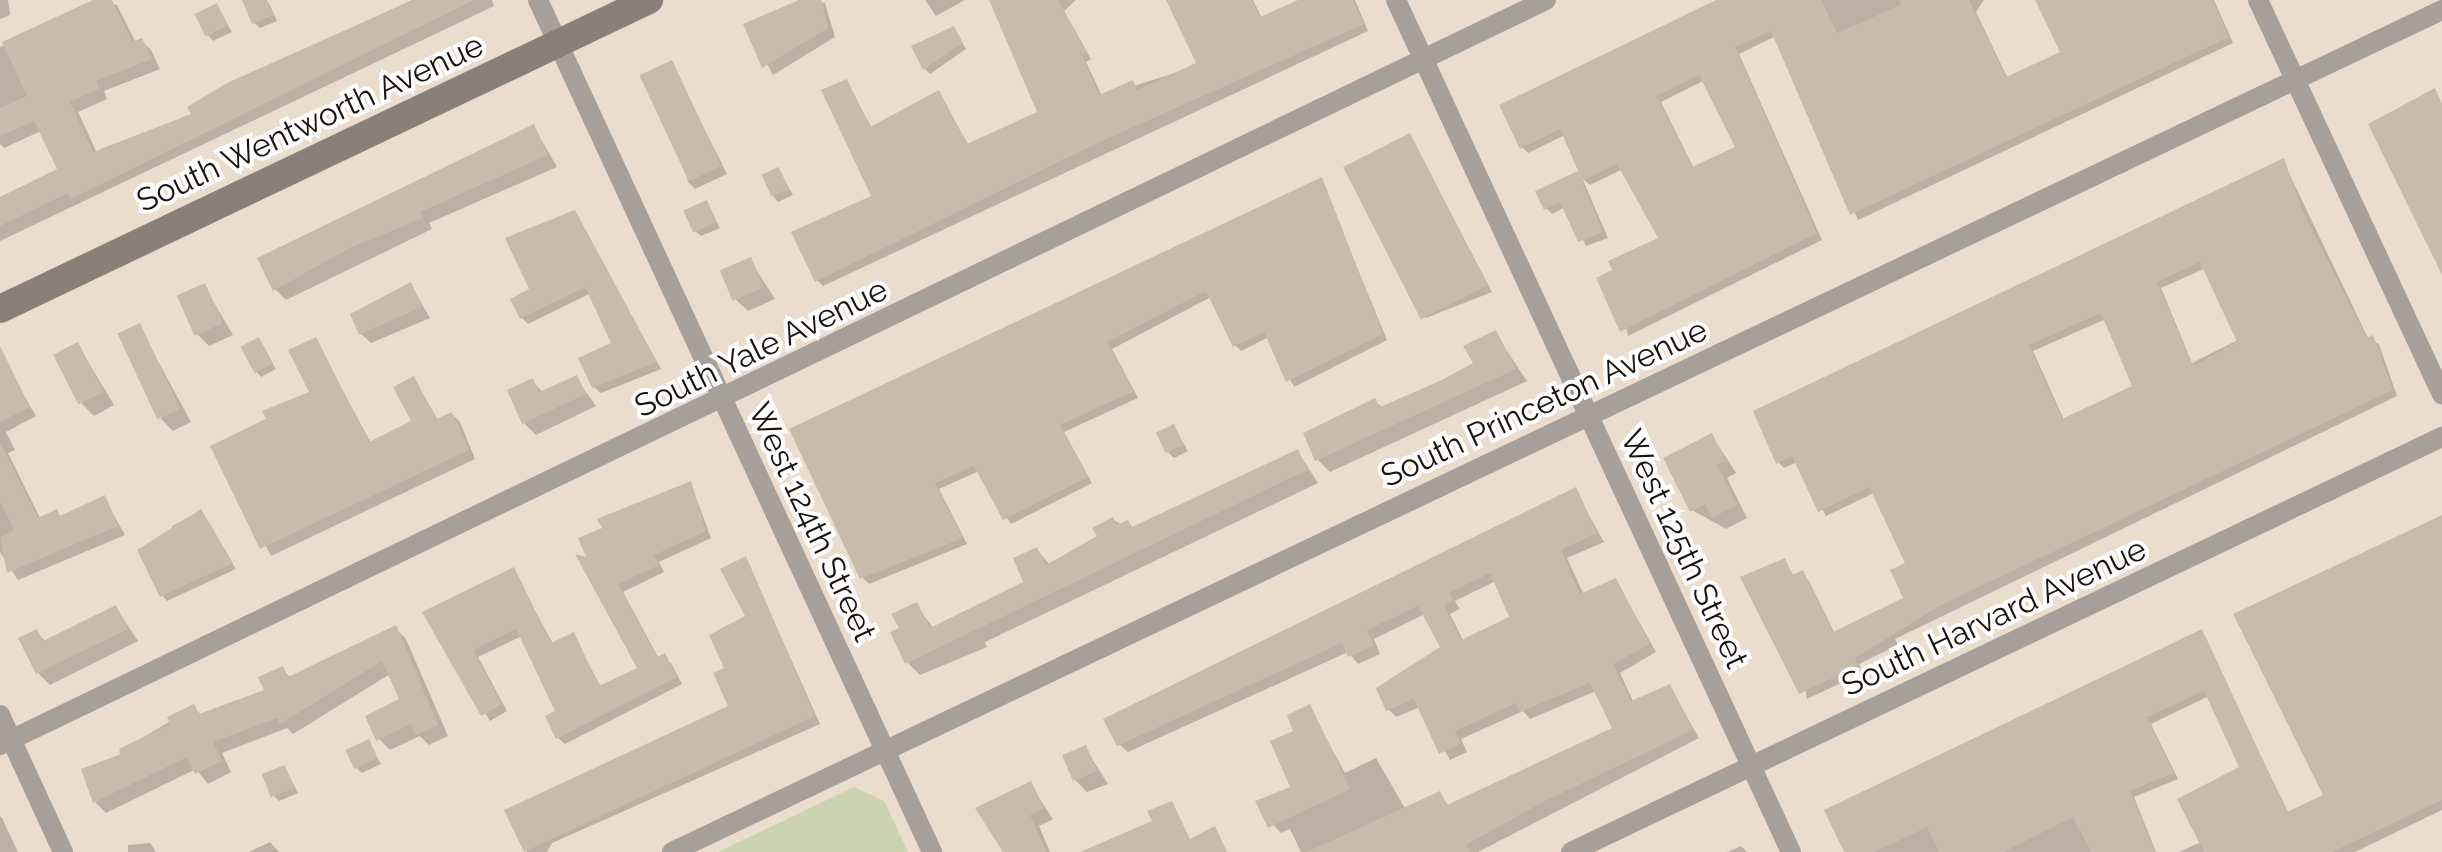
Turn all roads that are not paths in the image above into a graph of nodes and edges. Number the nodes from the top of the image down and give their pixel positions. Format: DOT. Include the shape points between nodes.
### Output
graph roads {
  1 [pos="538,0"];
  2 [pos="649,0"];
  3 [pos="1396,0"];
  4 [pos="1546,0"];
  5 [pos="2258,0"];
  6 [pos="2442,10"];
  7 [pos="558,43"];
  8 [pos="1423,59"];
  9 [pos="2296,80"];
  10 [pos="0,308"];
  11 [pos="2442,394"];
  12 [pos="723,400"];
  13 [pos="1588,415"];
  14 [pos="2442,436"];
  15 [pos="0,715"];
  16 [pos="6,743"];
  17 [pos="884,748"];
  18 [pos="1751,766"];
  19 [pos="63,852"];
  20 [pos="672,852"];
  21 [pos="932,852"];
  22 [pos="1571,852"];
  23 [pos="1791,852"];
  1 -- 7 [label="street, West 124th Street"];
  2 -- 7 [label="street, South Wentworth Avenue"];
  3 -- 8 [label="street, West 125th Street"];
  4 -- 8 [label="street, South Yale Avenue"];
  5 -- 9 [label="street"];
  6 -- 9 [label="street, South Princeton Avenue"];
  7 -- 10 [label="street, South Wentworth Avenue"];
  7 -- 12 [label="street, West 124th Street"];
  8 -- 12 [label="street, South Yale Avenue"];
  8 -- 13 [label="street, West 125th Street"];
  9 -- 11 [label="street"];
  9 -- 13 [label="street, South Princeton Avenue"];
  12 -- 16 [label="street, South Yale Avenue"];
  12 -- 17 [label="street, West 124th Street"];
  13 -- 17 [label="street, South Princeton Avenue"];
  13 -- 18 [label="street, West 125th Street"];
  14 -- 18 [label="street, South Harvard Avenue"];
  15 -- 16 [label="street"];
  16 -- 19 [label="street"];
  17 -- 20 [label="street, South Princeton Avenue"];
  17 -- 21 [label="street, West 124th Street"];
  18 -- 22 [label="street, South Harvard Avenue"];
  18 -- 23 [label="street, West 125th Street"];
}
